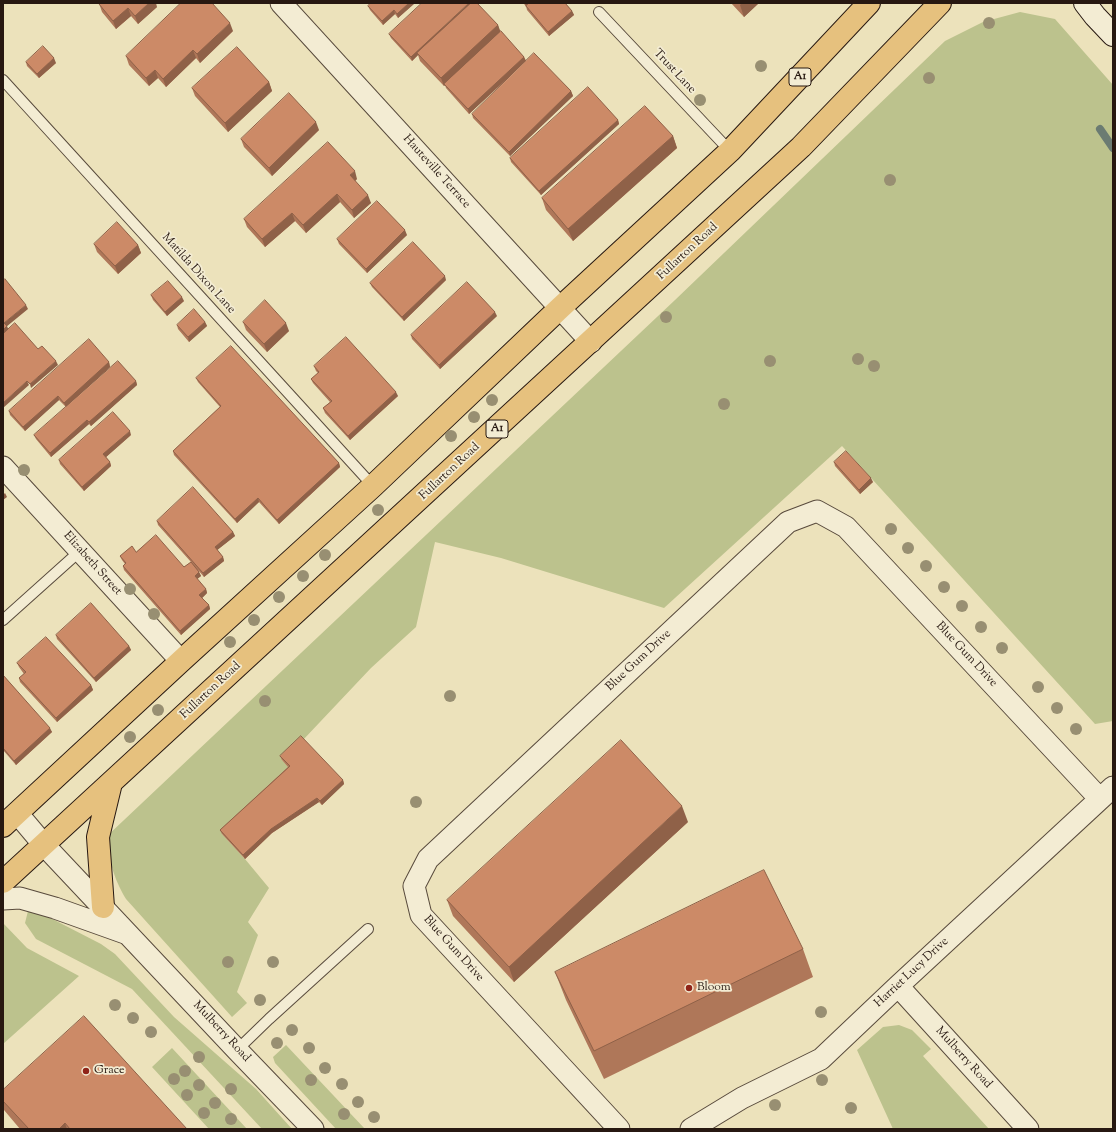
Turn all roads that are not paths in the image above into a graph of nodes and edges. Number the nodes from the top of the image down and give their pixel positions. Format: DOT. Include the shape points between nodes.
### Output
graph roads {
  1 [pos="281,3"];
  2 [pos="869,3"];
  3 [pos="940,3"];
  4 [pos="1072,3"];
  5 [pos="1090,9"];
  6 [pos="599,12"];
  7 [pos="1113,35"];
  8 [pos="3,80"];
  9 [pos="730,151"];
  10 [pos="560,308"];
  11 [pos="591,342"];
  12 [pos="3,467"];
  13 [pos="374,486"];
  14 [pos="80,551"];
  15 [pos="3,620"];
  16 [pos="181,661"];
  17 [pos="110,783"];
  18 [pos="1107,793"];
  19 [pos="10,819"];
  20 [pos="44,845"];
  21 [pos="3,882"];
  22 [pos="3,900"];
  23 [pos="103,907"];
  24 [pos="368,929"];
  25 [pos="129,934"];
  26 [pos="898,986"];
  27 [pos="237,1050"];
  28 [pos="314,1129"];
  29 [pos="619,1129"];
  30 [pos="691,1129"];
  31 [pos="1028,1129"];
  1 -- 10 [label="street, Hauteville Terrace"];
  2 -- 9 [label="main road, A1"];
  3 -- 11 [label="main road, Fullarton Road / A1" via="801,147"];
  4 -- 5 [label="main road"];
  5 -- 7 [label="main road"];
  6 -- 9 [label="lane, Trust Lane"];
  8 -- 13 [label="lane, Matilda Dixon Lane"];
  9 -- 10 [label="main road, A1"];
  10 -- 11 [label="street, Hauteville Terrace"];
  10 -- 13 [label="main road, A1"];
  11 -- 17 [label="main road, Fullarton Road / A1"];
  12 -- 14 [label="street, Elizabeth Street"];
  13 -- 16 [label="main road, A1"];
  14 -- 15 [label="lane"];
  14 -- 16 [label="street, Elizabeth Street"];
  16 -- 19 [label="main road, A1"];
  17 -- 20 [label="main road, Fullarton Road / A1"];
  17 -- 23 [label="main road" via="98,837"];
  18 -- 26 [label="street, Harriet Lucy Drive"];
  18 -- 29 [label="street, Blue Gum Drive" via="846,526 817,511 788,522 428,859 414,886 421,915"];
  19 -- 20 [label="street, Mulberry Road"];
  20 -- 21 [label="main road, Fullarton Road / A1"];
  20 -- 23 [label="street, Mulberry Road"];
  22 -- 25 [label="street, Mulberry Road" via="20,898"];
  23 -- 25 [label="street, Mulberry Road"];
  24 -- 27 [label="lane"];
  25 -- 27 [label="street, Mulberry Road"];
  26 -- 30 [label="street, Harriet Lucy Drive" via="822,1059 742,1098"];
  26 -- 31 [label="street, Mulberry Road"];
  27 -- 28 [label="street, Mulberry Road"];
}
